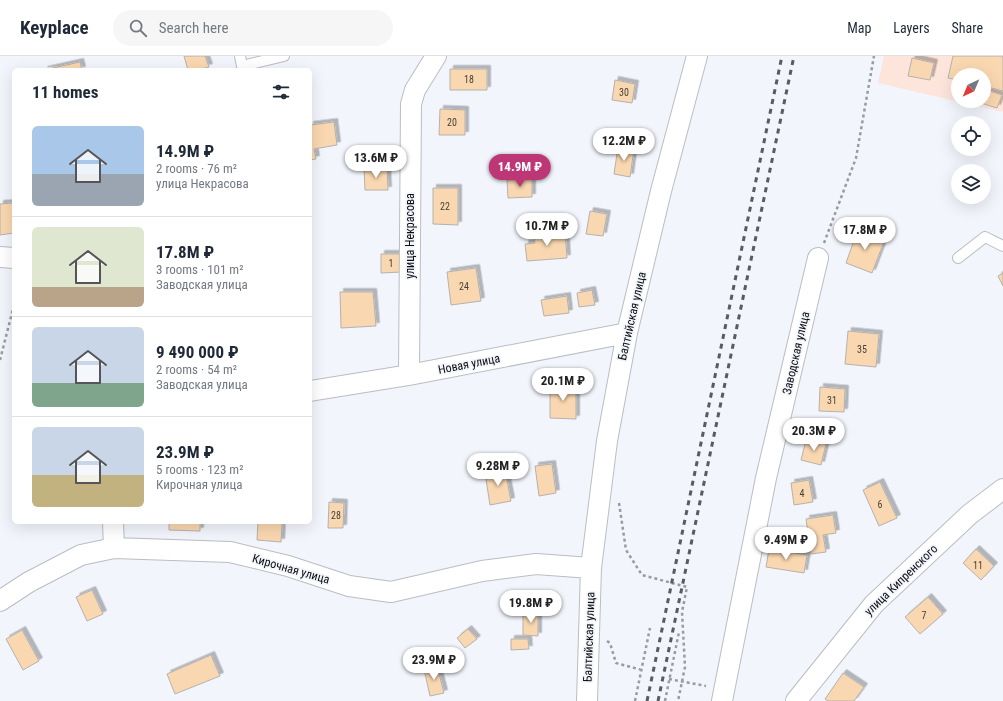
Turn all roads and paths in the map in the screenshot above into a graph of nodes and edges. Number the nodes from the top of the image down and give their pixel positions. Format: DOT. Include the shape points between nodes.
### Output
graph roads {
  1 [pos="240,56"];
  2 [pos="284,56"];
  3 [pos="436,56"];
  4 [pos="697,56"];
  5 [pos="874,56"];
  6 [pos="1003,246"];
  7 [pos="0,257"];
  8 [pos="12,258"];
  9 [pos="818,258"];
  10 [pos="958,258"];
  11 [pos="12,314"];
  12 [pos="627,333"];
  13 [pos="0,360"];
  14 [pos="409,375"];
  15 [pos="312,391"];
  16 [pos="1003,490"];
  17 [pos="618,496"];
  18 [pos="113,524"];
  19 [pos="114,548"];
  20 [pos="591,568"];
  21 [pos="0,601"];
  22 [pos="650,628"];
  23 [pos="591,632"];
  24 [pos="679,632"];
  25 [pos="642,670"];
  26 [pos="669,679"];
  27 [pos="682,681"];
  28 [pos="696,684"];
  29 [pos="587,701"];
  30 [pos="635,701"];
  31 [pos="665,701"];
  32 [pos="678,701"];
  33 [pos="722,701"];
  34 [pos="796,701"];
  1 -- 2 [label="lane" via="242,66"];
  3 -- 14 [label="street, улица Некрасова" via="415,90 411,104"];
  4 -- 12 [label="street, Балтийская улица"];
  5 -- 9 [label="path" via="856,158"];
  6 -- 10 [label="lane" via="985,237"];
  7 -- 8 [label="street"];
  9 -- 33 [label="street, Заводская улица" via="766,478"];
  11 -- 13 [label="path"];
  12 -- 14 [label="street, Новая улица"];
  12 -- 20 [label="street, Балтийская улица" via="607,441"];
  14 -- 15 [label="street, Новая улица"];
  16 -- 34 [label="street, улица Кипренского" via="970,514 874,604"];
  17 -- 27 [label="path" via="626,550 642,575 687,587 682,612 685,667"];
  18 -- 19 [label="street"];
  19 -- 20 [label="street, Кирочная улица" via="230,552 288,566 349,586 392,592 482,571 536,564"];
  19 -- 21 [label="street, Кирочная улица" via="81,555 29,582"];
  20 -- 23 [label="street, Балтийская улица"];
  22 -- 25 [label="path"];
  23 -- 25 [label="path" via="610,643 616,663"];
  23 -- 29 [label="street, Балтийская улица"];
  24 -- 26 [label="path"];
  25 -- 30 [label="path"];
  26 -- 27 [label="path"];
  26 -- 31 [label="path"];
  27 -- 28 [label="path"];
  27 -- 32 [label="path"];
}
